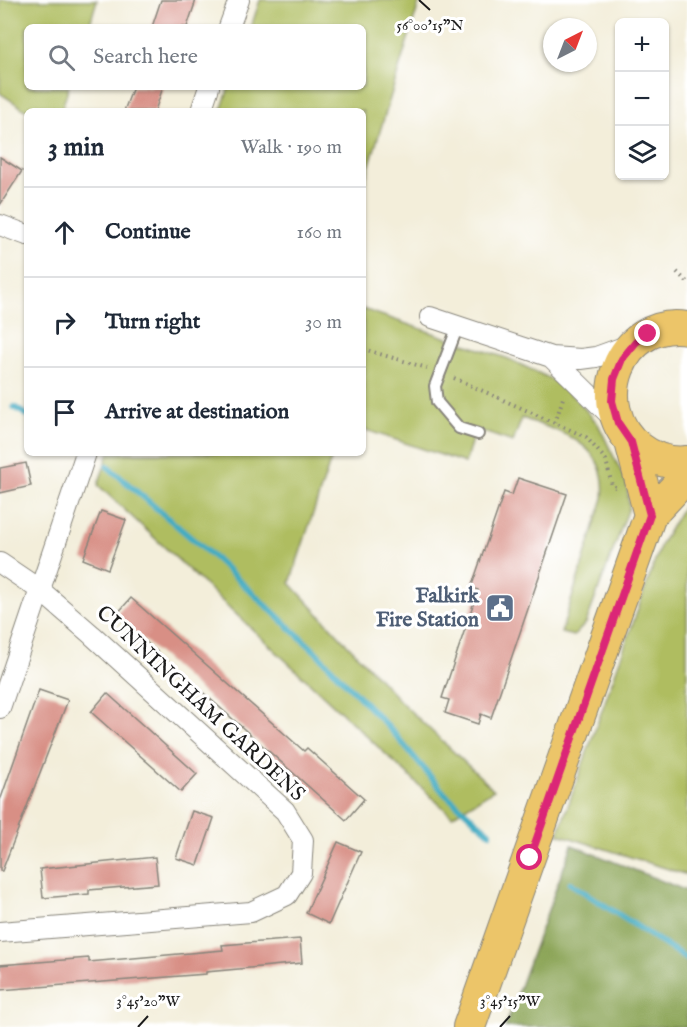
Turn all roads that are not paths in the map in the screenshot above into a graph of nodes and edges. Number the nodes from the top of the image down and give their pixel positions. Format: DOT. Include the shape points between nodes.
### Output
graph roads {
  1 [pos="238,0"];
  2 [pos="230,24"];
  3 [pos="208,90"];
  4 [pos="202,108"];
  5 [pos="0,225"];
  6 [pos="24,234"];
  7 [pos="687,309"];
  8 [pos="430,317"];
  9 [pos="458,326"];
  10 [pos="662,333"];
  11 [pos="551,357"];
  12 [pos="625,432"];
  13 [pos="478,434"];
  14 [pos="85,456"];
  15 [pos="687,462"];
  16 [pos="687,476"];
  17 [pos="650,515"];
  18 [pos="0,563"];
  19 [pos="40,590"];
  20 [pos="0,708"];
  21 [pos="0,932"];
  22 [pos="470,1027"];
  1 -- 2 [label="street"];
  3 -- 4 [label="street"];
  5 -- 6 [label="street"];
  7 -- 10 [label="main road"];
  8 -- 9 [label="street"];
  9 -- 11 [label="street"];
  9 -- 13 [label="lane" via="435,386 436,402 459,428"];
  10 -- 11 [label="street" via="596,357"];
  10 -- 12 [label="main road" via="622,359 614,379 612,401"];
  11 -- 12 [label="street"];
  12 -- 15 [label="main road" via="647,454 665,461"];
  12 -- 17 [label="main road"];
  14 -- 19 [label="street"];
  16 -- 17 [label="main road"];
  17 -- 22 [label="main road"];
  18 -- 19 [label="street, CUNNINGHAM GARDENS"];
  19 -- 20 [label="street"];
  19 -- 21 [label="street, CUNNINGHAM GARDENS" via="285,811 303,840 301,873 287,895 251,912"];
}
